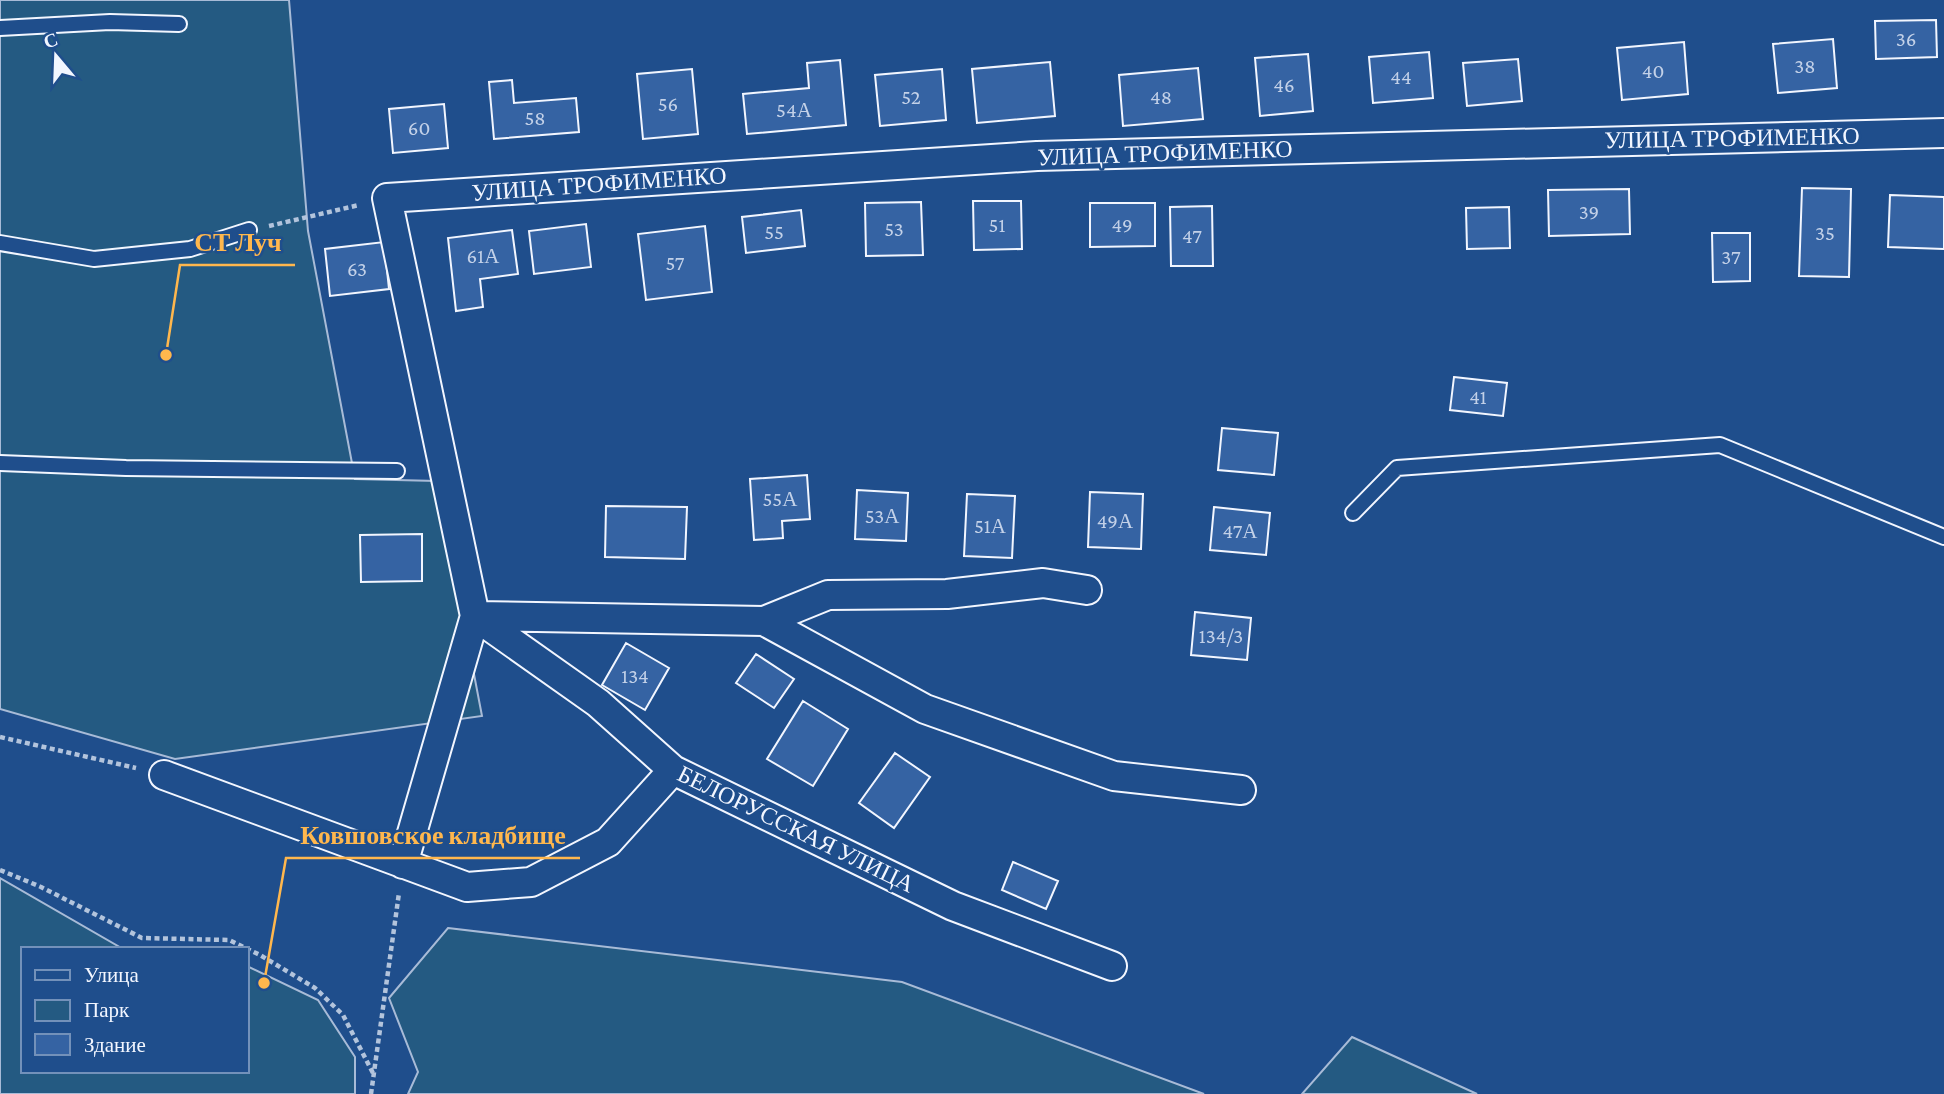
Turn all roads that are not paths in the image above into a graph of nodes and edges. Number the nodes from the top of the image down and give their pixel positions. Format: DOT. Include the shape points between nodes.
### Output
graph roads {
  1 [pos="179,24"];
  2 [pos="0,28"];
  3 [pos="1944,133"];
  4 [pos="249,230"];
  5 [pos="0,243"];
  6 [pos="0,463"];
  7 [pos="397,471"];
  8 [pos="1353,513"];
  9 [pos="1944,537"];
  10 [pos="1087,590"];
  11 [pos="475,616"];
  12 [pos="764,621"];
  13 [pos="673,771"];
  14 [pos="164,775"];
  15 [pos="1241,790"];
  16 [pos="403,864"];
  17 [pos="1112,966"];
  1 -- 2 [label="lane" via="110,22"];
  3 -- 11 [label="street, УЛИЦА ТРОФИМЕНКО" via="1037,156 387,198"];
  4 -- 5 [label="lane" via="190,249 94,259"];
  6 -- 7 [label="lane"];
  8 -- 9 [label="lane" via="1396,468 1720,445"];
  10 -- 12 [label="street" via="1043,583 947,594 828,594"];
  11 -- 12 [label="street"];
  11 -- 13 [label="street, БЕЛОРУССКАЯ УЛИЦА" via="598,703"];
  11 -- 16 [label="street"];
  12 -- 15 [label="street" via="925,709 950,718 1114,776"];
  13 -- 16 [label="street" via="608,842 531,882 467,887"];
  13 -- 17 [label="street, БЕЛОРУССКАЯ УЛИЦА" via="953,906"];
  14 -- 16 [label="street"];
}
